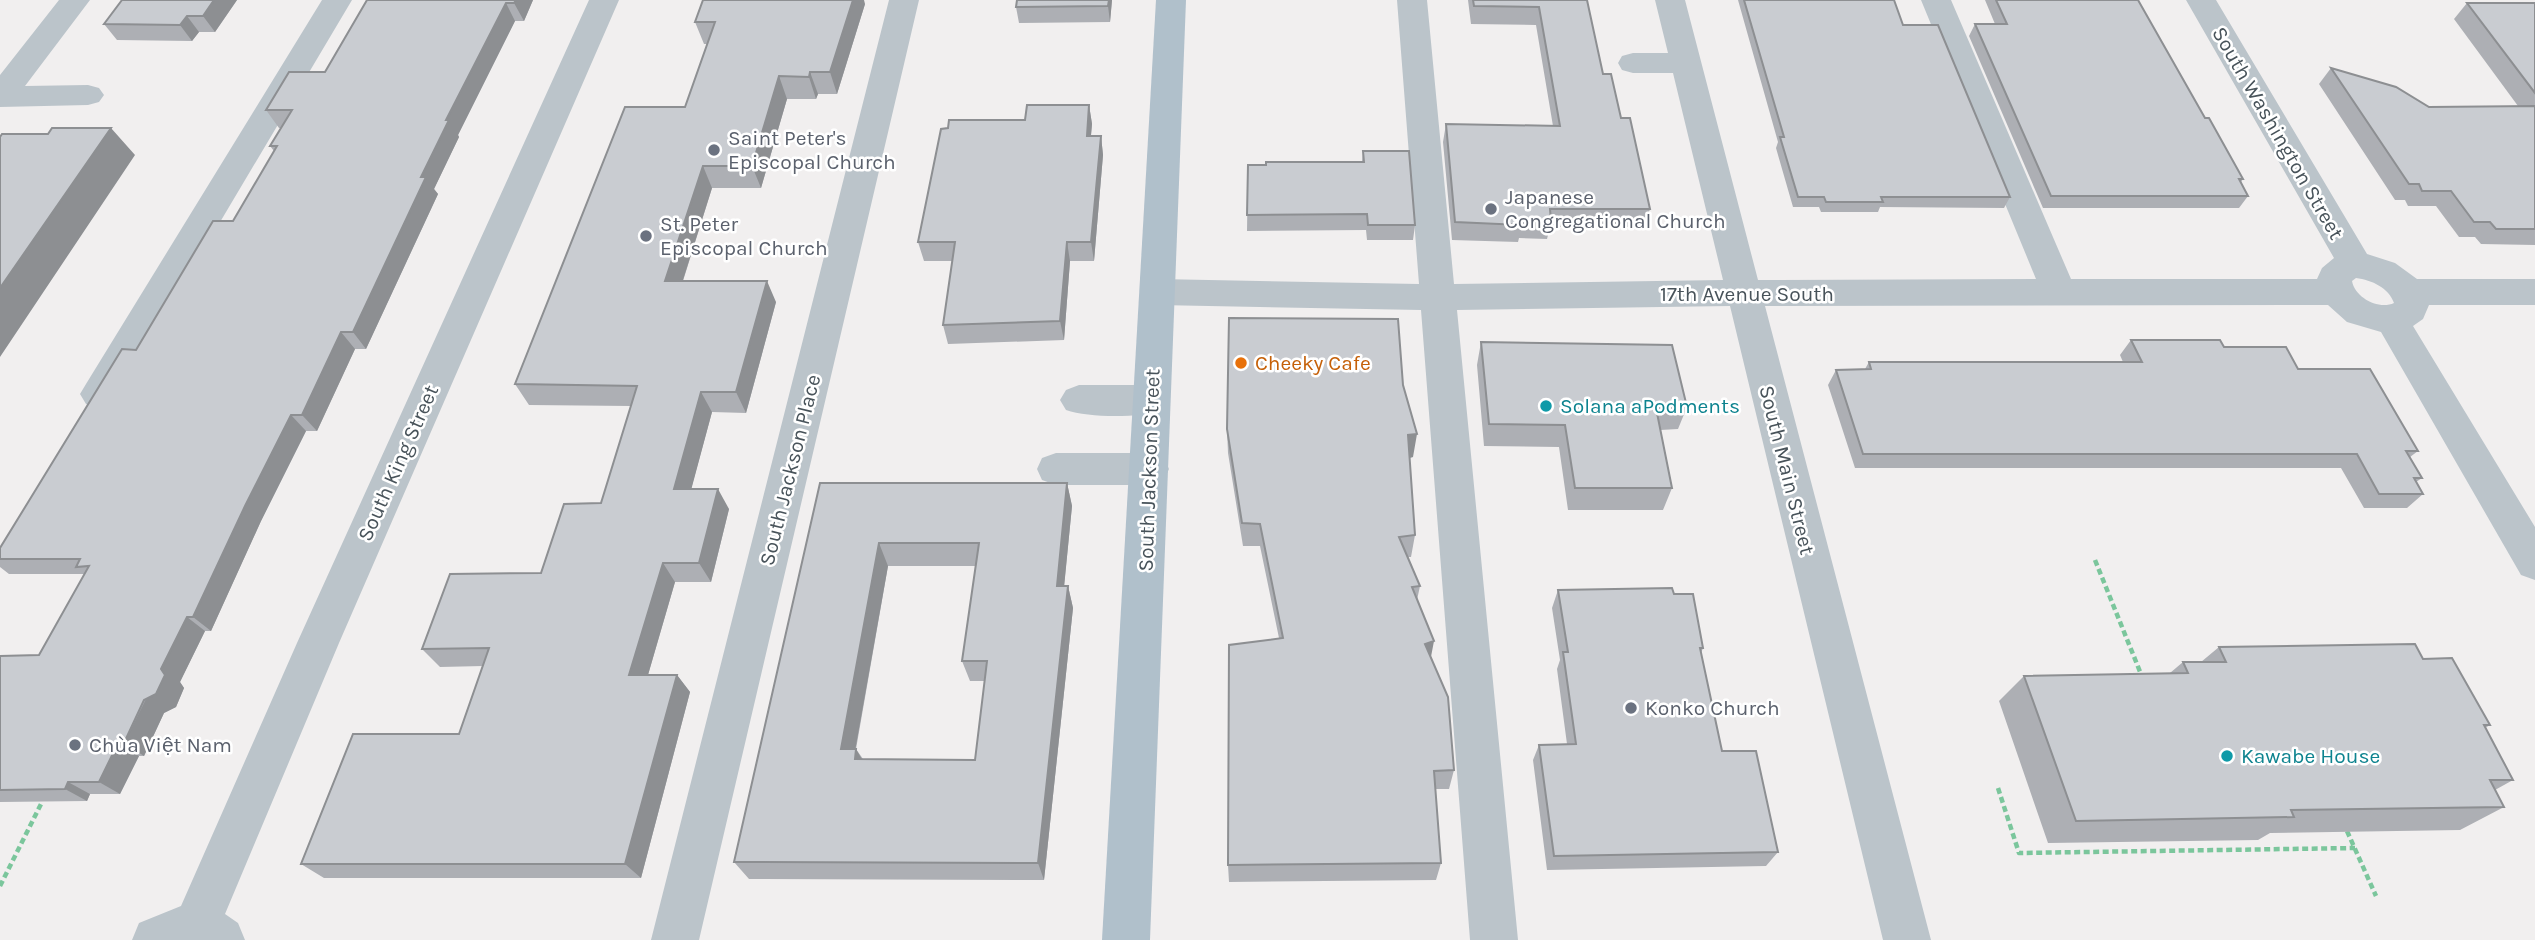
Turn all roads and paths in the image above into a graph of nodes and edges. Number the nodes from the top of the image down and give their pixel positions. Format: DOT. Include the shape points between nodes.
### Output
graph roads {
  1 [pos="75,0"];
  2 [pos="337,0"];
  3 [pos="604,0"];
  4 [pos="904,0"];
  5 [pos="1171,0"];
  6 [pos="1412,0"];
  7 [pos="1670,0"];
  8 [pos="1936,0"];
  9 [pos="2201,0"];
  10 [pos="1633,63"];
  11 [pos="1684,63"];
  12 [pos="88,95"];
  13 [pos="0,97"];
  14 [pos="2347,279"];
  15 [pos="1158,292"];
  16 [pos="2060,292"];
  17 [pos="2535,292"];
  18 [pos="1744,293"];
  19 [pos="1437,298"];
  20 [pos="2399,305"];
  21 [pos="1079,400"];
  22 [pos="1151,400"];
  23 [pos="86,415"];
  24 [pos="1056,469"];
  25 [pos="1150,469"];
  26 [pos="2095,559"];
  27 [pos="2535,563"];
  28 [pos="2146,687"];
  29 [pos="1998,788"];
  30 [pos="42,802"];
  31 [pos="2347,831"];
  32 [pos="2354,848"];
  33 [pos="0,886"];
  34 [pos="2376,896"];
  35 [pos="191,936"];
  36 [pos="675,940"];
  37 [pos="1126,940"];
  38 [pos="1494,940"];
  39 [pos="1907,940"];
  1 -- 13 [label="street"];
  2 -- 23 [label="street"];
  3 -- 35 [label="street, South King Street"];
  4 -- 36 [label="street, South Jackson Place"];
  5 -- 15 [label="main road, South Jackson Street"];
  6 -- 19 [label="street"];
  7 -- 11 [label="street, South Main Street"];
  8 -- 16 [label="street"];
  9 -- 14 [label="street, South Washington Street"];
  10 -- 11 [label="street"];
  11 -- 18 [label="street, South Main Street"];
  12 -- 13 [label="street"];
  14 -- 16 [label="street, 17th Avenue South"];
  14 -- 20 [label="street" via="2368,267 2392,276"];
  14 -- 20 [label="street" via="2343,301 2367,315"];
  15 -- 19 [label="street, 17th Avenue South"];
  15 -- 22 [label="main road, South Jackson Street"];
  16 -- 18 [label="street, 17th Avenue South"];
  17 -- 20 [label="street"];
  18 -- 19 [label="street, 17th Avenue South"];
  18 -- 39 [label="street, South Main Street"];
  19 -- 38 [label="street"];
  20 -- 27 [label="street"];
  21 -- 22 [label="street"];
  22 -- 25 [label="main road, South Jackson Street"];
  24 -- 25 [label="street"];
  25 -- 37 [label="main road, South Jackson Street"];
  26 -- 28 [label="path"];
  29 -- 32 [label="path" via="2020,853"];
  30 -- 33 [label="path"];
  31 -- 32 [label="path"];
  32 -- 34 [label="path"];
}
